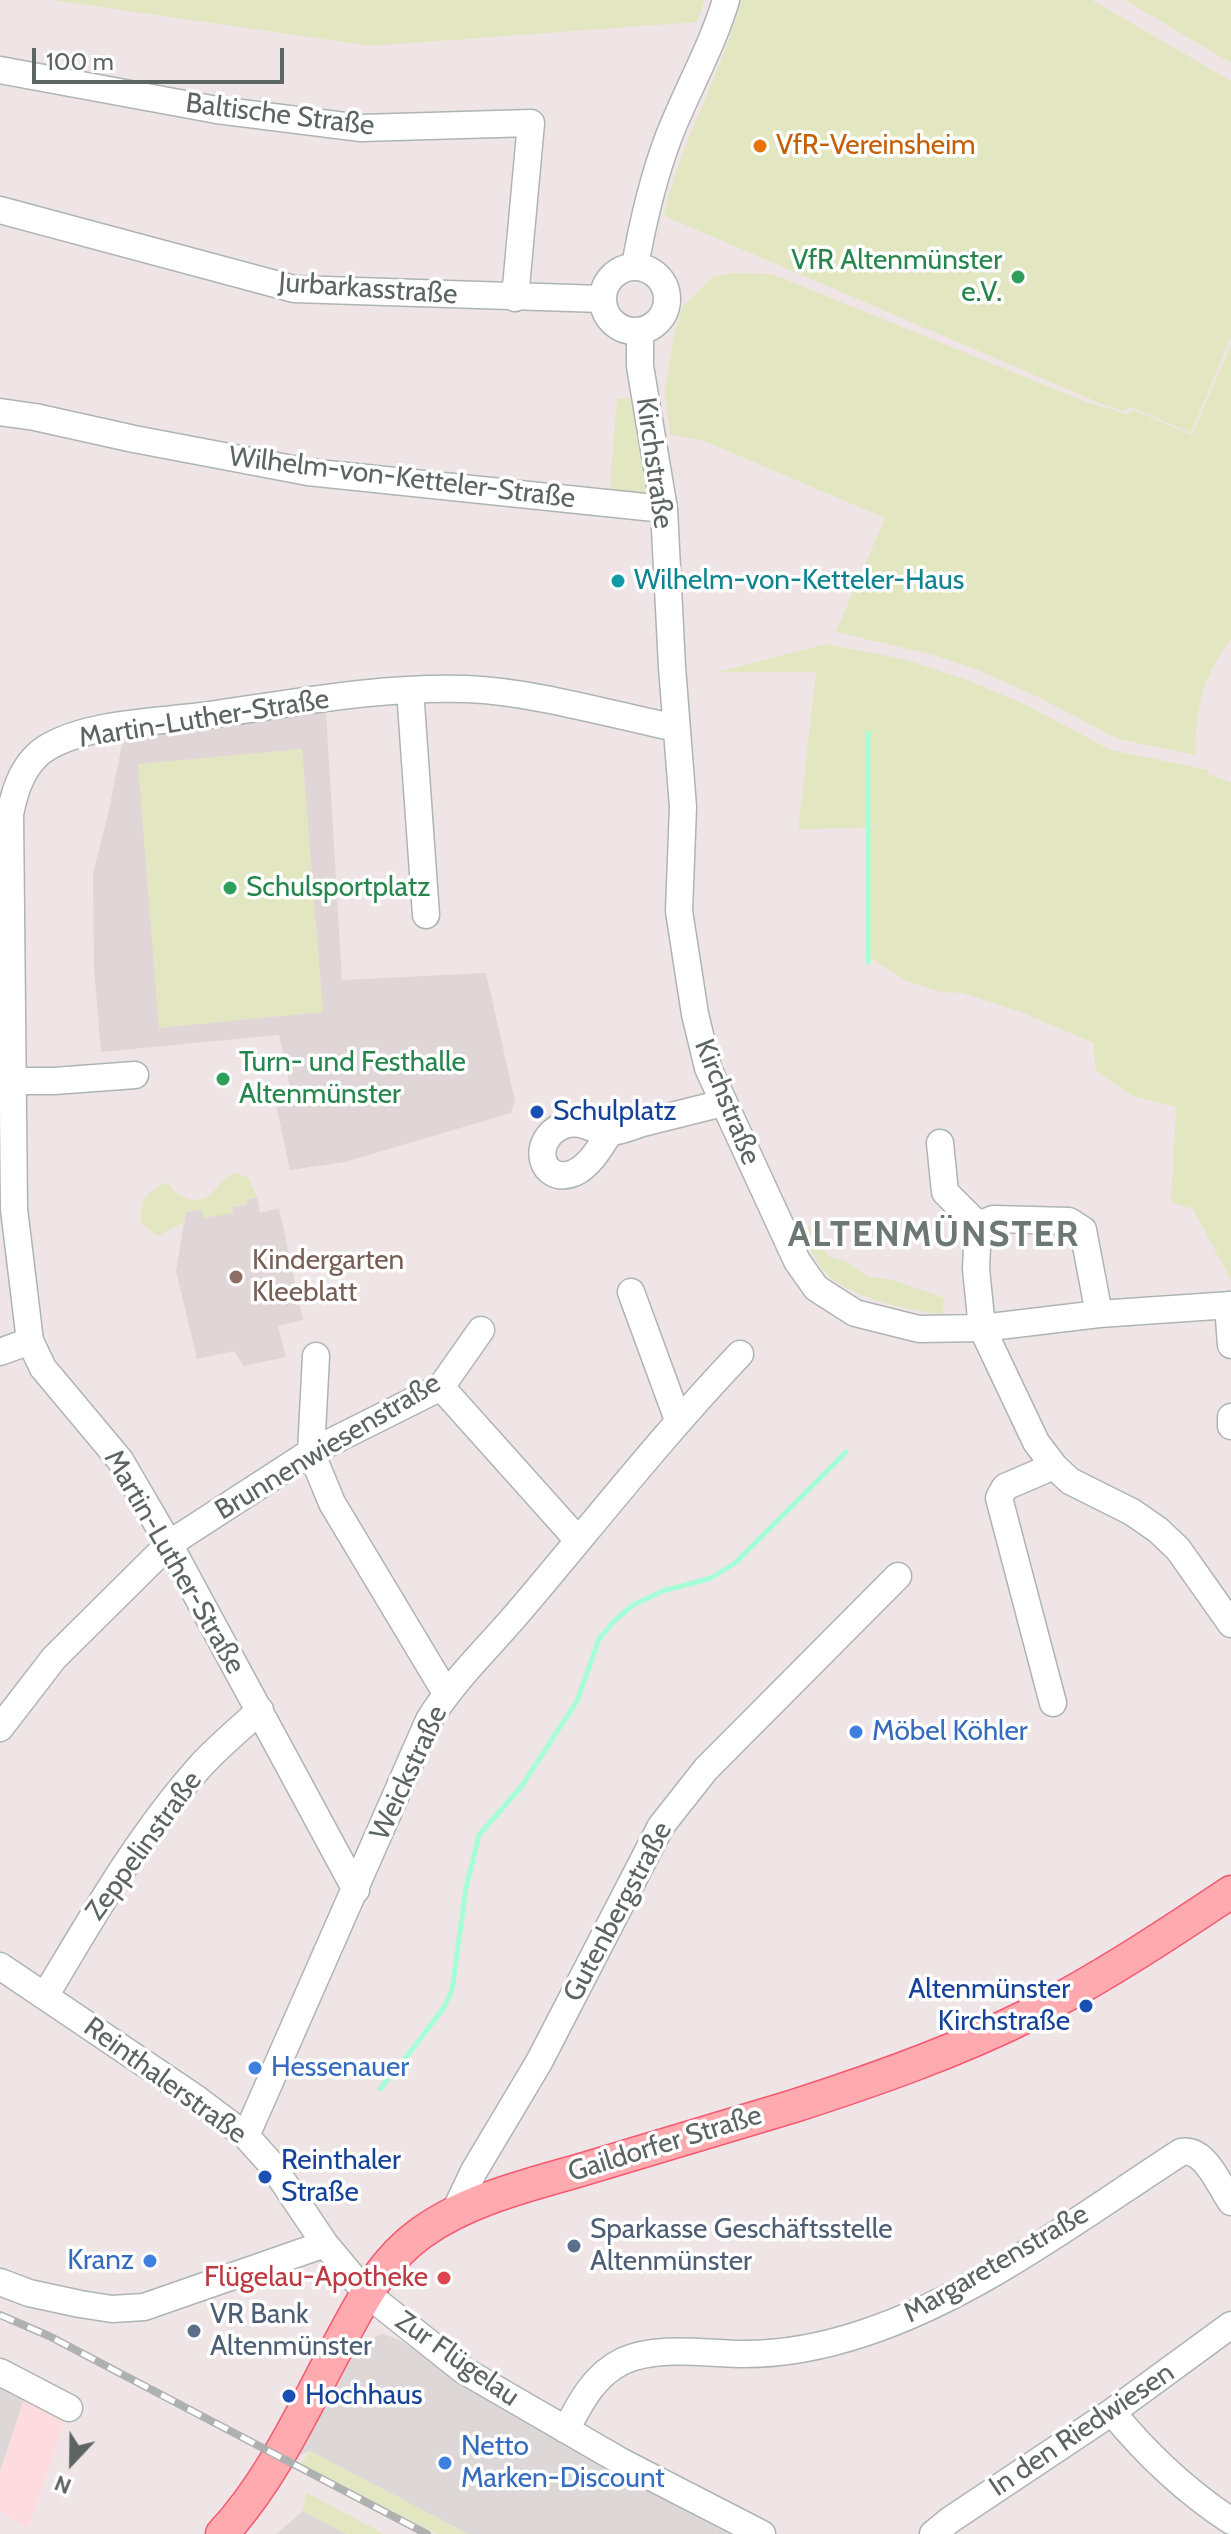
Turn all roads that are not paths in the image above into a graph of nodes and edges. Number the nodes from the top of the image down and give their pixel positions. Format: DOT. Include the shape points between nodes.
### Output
graph roads {
  1 [pos="726,0"];
  2 [pos="0,70"];
  3 [pos="0,210"];
  4 [pos="635,266"];
  5 [pos="515,298"];
  6 [pos="602,299"];
  7 [pos="640,331"];
  8 [pos="0,412"];
  9 [pos="664,509"];
  10 [pos="410,690"];
  11 [pos="676,728"];
  12 [pos="5,814"];
  13 [pos="426,915"];
  14 [pos="135,1075"];
  15 [pos="7,1081"];
  16 [pos="723,1103"];
  17 [pos="610,1132"];
  18 [pos="940,1143"];
  19 [pos="7,1210"];
  20 [pos="978,1225"];
  21 [pos="631,1292"];
  22 [pos="1229,1305"];
  23 [pos="1099,1314"];
  24 [pos="982,1328"];
  25 [pos="481,1330"];
  26 [pos="30,1341"];
  27 [pos="1231,1345"];
  28 [pos="0,1352"];
  29 [pos="740,1354"];
  30 [pos="316,1356"];
  31 [pos="441,1387"];
  32 [pos="1231,1417"];
  33 [pos="678,1420"];
  34 [pos="1231,1426"];
  35 [pos="311,1452"];
  36 [pos="1054,1466"];
  37 [pos="578,1540"];
  38 [pos="169,1544"];
  39 [pos="898,1576"];
  40 [pos="1231,1624"];
  41 [pos="446,1693"];
  42 [pos="1053,1703"];
  43 [pos="260,1710"];
  44 [pos="0,1728"];
  45 [pos="356,1890"];
  46 [pos="1231,1892"];
  47 [pos="0,1966"];
  48 [pos="45,1996"];
  49 [pos="246,2136"];
  50 [pos="1231,2202"];
  51 [pos="453,2215"];
  52 [pos="325,2244"];
  53 [pos="0,2282"];
  54 [pos="366,2293"];
  55 [pos="1231,2325"];
  56 [pos="0,2372"];
  57 [pos="69,2408"];
  58 [pos="1112,2412"];
  59 [pos="566,2430"];
  60 [pos="1231,2521"];
  61 [pos="222,2534"];
  62 [pos="762,2534"];
  63 [pos="933,2534"];
  1 -- 4 [label="street" via="658,167"];
  2 -- 5 [label="street, Baltische Straße" via="217,110 361,128 531,123"];
  3 -- 5 [label="street, Jurbarkasstraße" via="294,289"];
  4 -- 6 [label="street" via="616,272"];
  4 -- 7 [label="street" via="655,274 667,292 658,322"];
  5 -- 6 [label="street, Jurbarkasstraße"];
  6 -- 7 [label="street" via="616,326"];
  7 -- 9 [label="street, Kirchstraße" via="640,366"];
  8 -- 9 [label="street, Wilhelm-von-Ketteler-Straße" via="308,472"];
  9 -- 11 [label="street, Kirchstraße"];
  10 -- 11 [label="street, Martin-Luther-Straße" via="518,695"];
  10 -- 12 [label="street, Martin-Luther-Straße" via="100,730 63,741 46,748 23,773"];
  10 -- 13 [label="street"];
  11 -- 16 [label="street, Kirchstraße" via="683,807 679,911 695,1014"];
  12 -- 15 [label="street, Martin-Luther-Straße"];
  14 -- 15 [label="street"];
  15 -- 19 [label="street, Martin-Luther-Straße"];
  16 -- 17 [label="street"];
  16 -- 24 [label="street, Kirchstraße" via="797,1261 816,1288 855,1313 919,1329"];
  18 -- 20 [label="street" via="945,1192"];
  19 -- 26 [label="street, Martin-Luther-Straße"];
  20 -- 23 [label="street" via="993,1219 1069,1221 1083,1230"];
  20 -- 24 [label="street"];
  21 -- 33 [label="street"];
  22 -- 23 [label="street, Kirchstraße"];
  22 -- 27 [label="street"];
  23 -- 24 [label="street, Kirchstraße"];
  24 -- 36 [label="street" via="1036,1442"];
  25 -- 31 [label="street, Brunnenwiesenstraße"];
  26 -- 28 [label="street"];
  26 -- 38 [label="street, Martin-Luther-Straße" via="43,1368 120,1460"];
  29 -- 33 [label="street, Weickstraße"];
  30 -- 35 [label="street"];
  31 -- 35 [label="street, Brunnenwiesenstraße"];
  31 -- 37 [label="street"];
  32 -- 34 [label="street"];
  33 -- 37 [label="street, Weickstraße"];
  35 -- 38 [label="street, Brunnenwiesenstraße"];
  35 -- 41 [label="street" via="332,1503"];
  36 -- 40 [label="street" via="1089,1493 1158,1530 1178,1549"];
  36 -- 42 [label="street" via="1005,1487 999,1498"];
  37 -- 41 [label="street, Weickstraße"];
  38 -- 43 [label="street, Martin-Luther-Straße"];
  38 -- 44 [label="street, Brunnenwiesenstraße" via="54,1658"];
  39 -- 51 [label="street, Gutenbergstraße" via="706,1769 661,1826"];
  41 -- 45 [label="street, Weickstraße" via="429,1720"];
  43 -- 45 [label="street, Martin-Luther-Straße"];
  43 -- 48 [label="street, Zeppelinstraße" via="198,1769 147,1832"];
  45 -- 49 [label="street, Weickstraße"];
  46 -- 51 [label="main road, Gaildorfer Straße" via="1043,2007 928,2060 531,2184"];
  47 -- 48 [label="street, Reinthalerstraße"];
  48 -- 49 [label="street, Reinthalerstraße"];
  49 -- 52 [label="street, Reinthalerstraße"];
  50 -- 59 [label="street, Margaretenstraße" via="1199,2155 1181,2152 1029,2250 908,2318 782,2352 665,2353 623,2361 592,2386"];
  51 -- 54 [label="main road, Gaildorfer Straße" via="388,2261"];
  52 -- 53 [label="street" via="144,2307 80,2304"];
  52 -- 54 [label="street, Reinthalerstraße"];
  54 -- 59 [label="street, Zur Flügelau" via="463,2370"];
  54 -- 61 [label="main road, Gaildorfer Straße" via="273,2467"];
  55 -- 58 [label="street, In den Riedwiesen"];
  56 -- 57 [label="street"];
  58 -- 60 [label="street" via="1174,2480"];
  58 -- 63 [label="street, In den Riedwiesen"];
  59 -- 62 [label="street, Zur Flügelau"];
}
